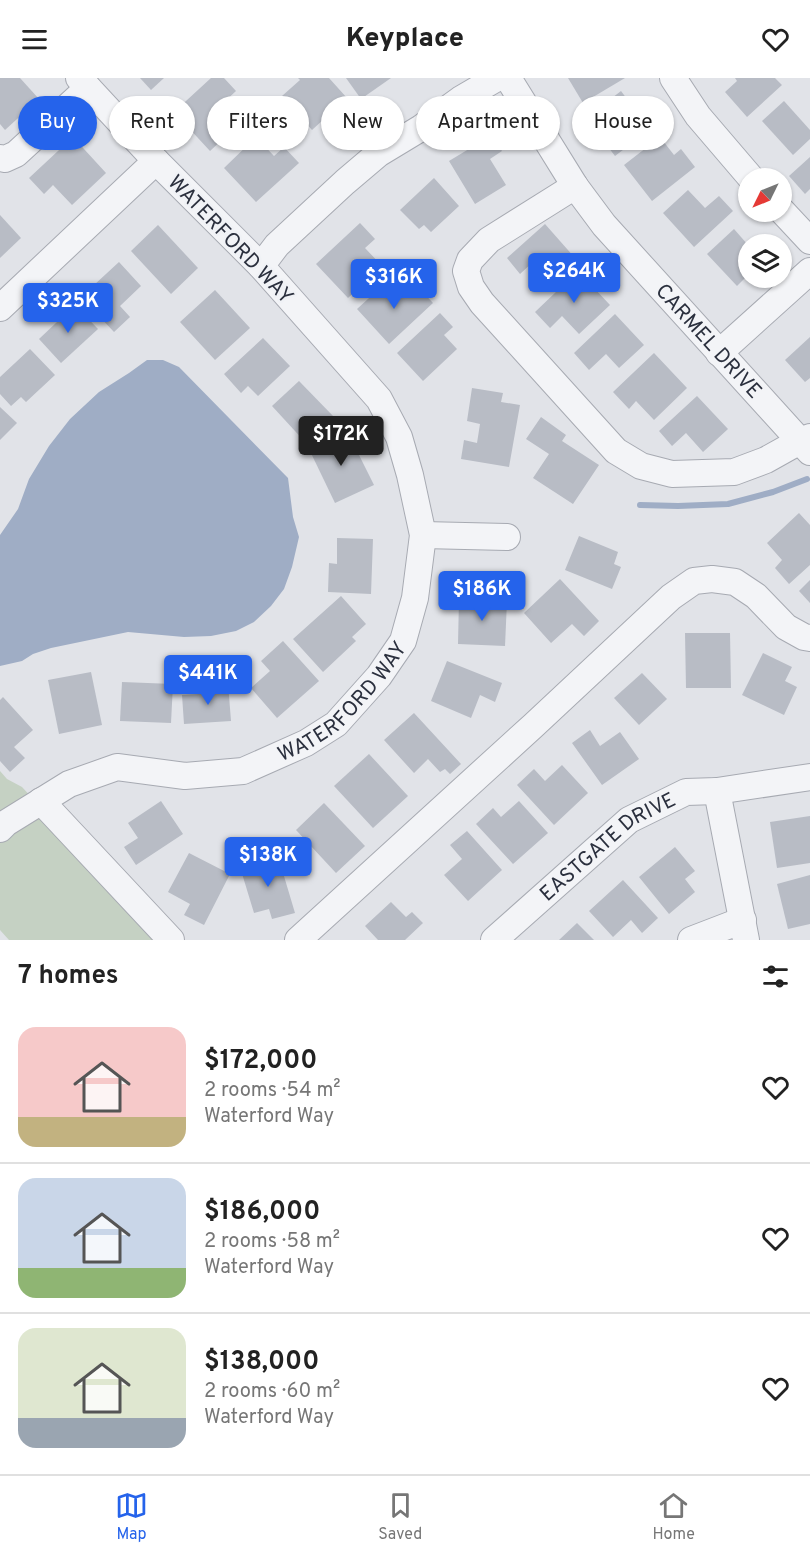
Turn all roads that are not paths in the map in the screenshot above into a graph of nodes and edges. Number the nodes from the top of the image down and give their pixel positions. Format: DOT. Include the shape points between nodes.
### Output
graph roads {
  1 [pos="497,78"];
  2 [pos="508,78"];
  3 [pos="673,78"];
  4 [pos="83,83"];
  5 [pos="0,158"];
  6 [pos="156,160"];
  7 [pos="742,168"];
  8 [pos="575,186"];
  9 [pos="792,222"];
  10 [pos="810,242"];
  11 [pos="261,266"];
  12 [pos="810,270"];
  13 [pos="0,308"];
  14 [pos="719,353"];
  15 [pos="807,444"];
  16 [pos="423,535"];
  17 [pos="507,537"];
  18 [pos="810,638"];
  19 [pos="810,777"];
  20 [pos="717,790"];
  21 [pos="41,801"];
  22 [pos="0,829"];
  23 [pos="744,930"];
  24 [pos="171,940"];
  25 [pos="298,940"];
  26 [pos="494,940"];
  27 [pos="691,940"];
  1 -- 11 [label="street" via="378,154 277,245"];
  2 -- 8 [label="street, CARMEL DRIVE"];
  3 -- 7 [label="street" via="698,116"];
  4 -- 5 [label="street" via="16,154"];
  4 -- 6 [label="street, WATERFORD WAY"];
  6 -- 11 [label="street, WATERFORD WAY"];
  6 -- 13 [label="street"];
  8 -- 14 [label="street, CARMEL DRIVE" via="604,225"];
  8 -- 15 [label="street" via="489,240 471,260 466,271 482,303 616,451 641,466 672,474 734,472"];
  9 -- 10 [label="street"];
  11 -- 16 [label="street, WATERFORD WAY" via="379,399 399,437"];
  12 -- 14 [label="street"];
  14 -- 15 [label="street, CARMEL DRIVE"];
  16 -- 17 [label="street"];
  16 -- 21 [label="street, WATERFORD WAY" via="415,598 403,641 336,724 306,743 243,771 185,776 117,767 69,784"];
  18 -- 25 [label="street" via="786,627 756,596 735,582 694,581 671,597"];
  19 -- 20 [label="street, EASTGATE DRIVE"];
  20 -- 23 [label="street"];
  20 -- 26 [label="street, EASTGATE DRIVE" via="686,792 629,820"];
  21 -- 22 [label="street, WATERFORD WAY"];
  21 -- 24 [label="street"];
  23 -- 27 [label="street"];
}
